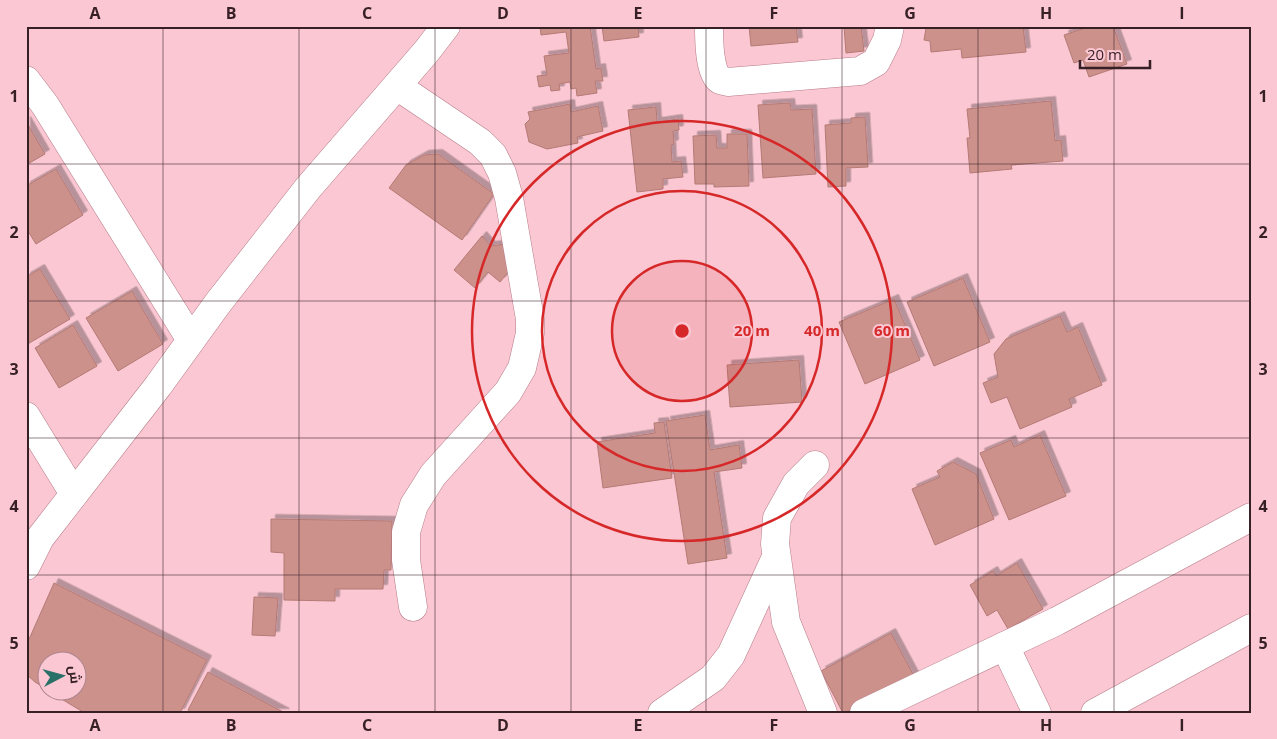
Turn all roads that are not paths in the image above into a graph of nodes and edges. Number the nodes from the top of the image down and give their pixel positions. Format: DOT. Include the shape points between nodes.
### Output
graph roads {
  1 [pos="446,26"];
  2 [pos="709,26"];
  3 [pos="890,26"];
  4 [pos="26,80"];
  5 [pos="397,86"];
  6 [pos="191,340"];
  7 [pos="26,416"];
  8 [pos="815,465"];
  9 [pos="74,494"];
  10 [pos="1251,517"];
  11 [pos="776,557"];
  12 [pos="26,566"];
  13 [pos="413,607"];
  14 [pos="1251,628"];
  15 [pos="1005,646"];
  16 [pos="662,713"];
  17 [pos="823,713"];
  18 [pos="864,713"];
  19 [pos="1037,713"];
  20 [pos="1096,713"];
  1 -- 5 [label="street"];
  2 -- 3 [label="street" via="716,76 728,82 860,71 876,62"];
  4 -- 6 [label="street" via="45,105"];
  5 -- 6 [label="street" via="308,188"];
  5 -- 13 [label="street" via="480,142 493,155 509,198 530,319 522,368 508,392 433,475 414,505 406,532 406,560"];
  6 -- 9 [label="street"];
  7 -- 9 [label="street"];
  8 -- 11 [label="street" via="796,484 777,518"];
  9 -- 12 [label="street" via="40,538"];
  10 -- 15 [label="street" via="1057,622"];
  11 -- 16 [label="street" via="731,655 713,678"];
  11 -- 17 [label="street" via="786,622"];
  14 -- 20 [label="street"];
  15 -- 18 [label="street"];
  15 -- 19 [label="street"];
}
